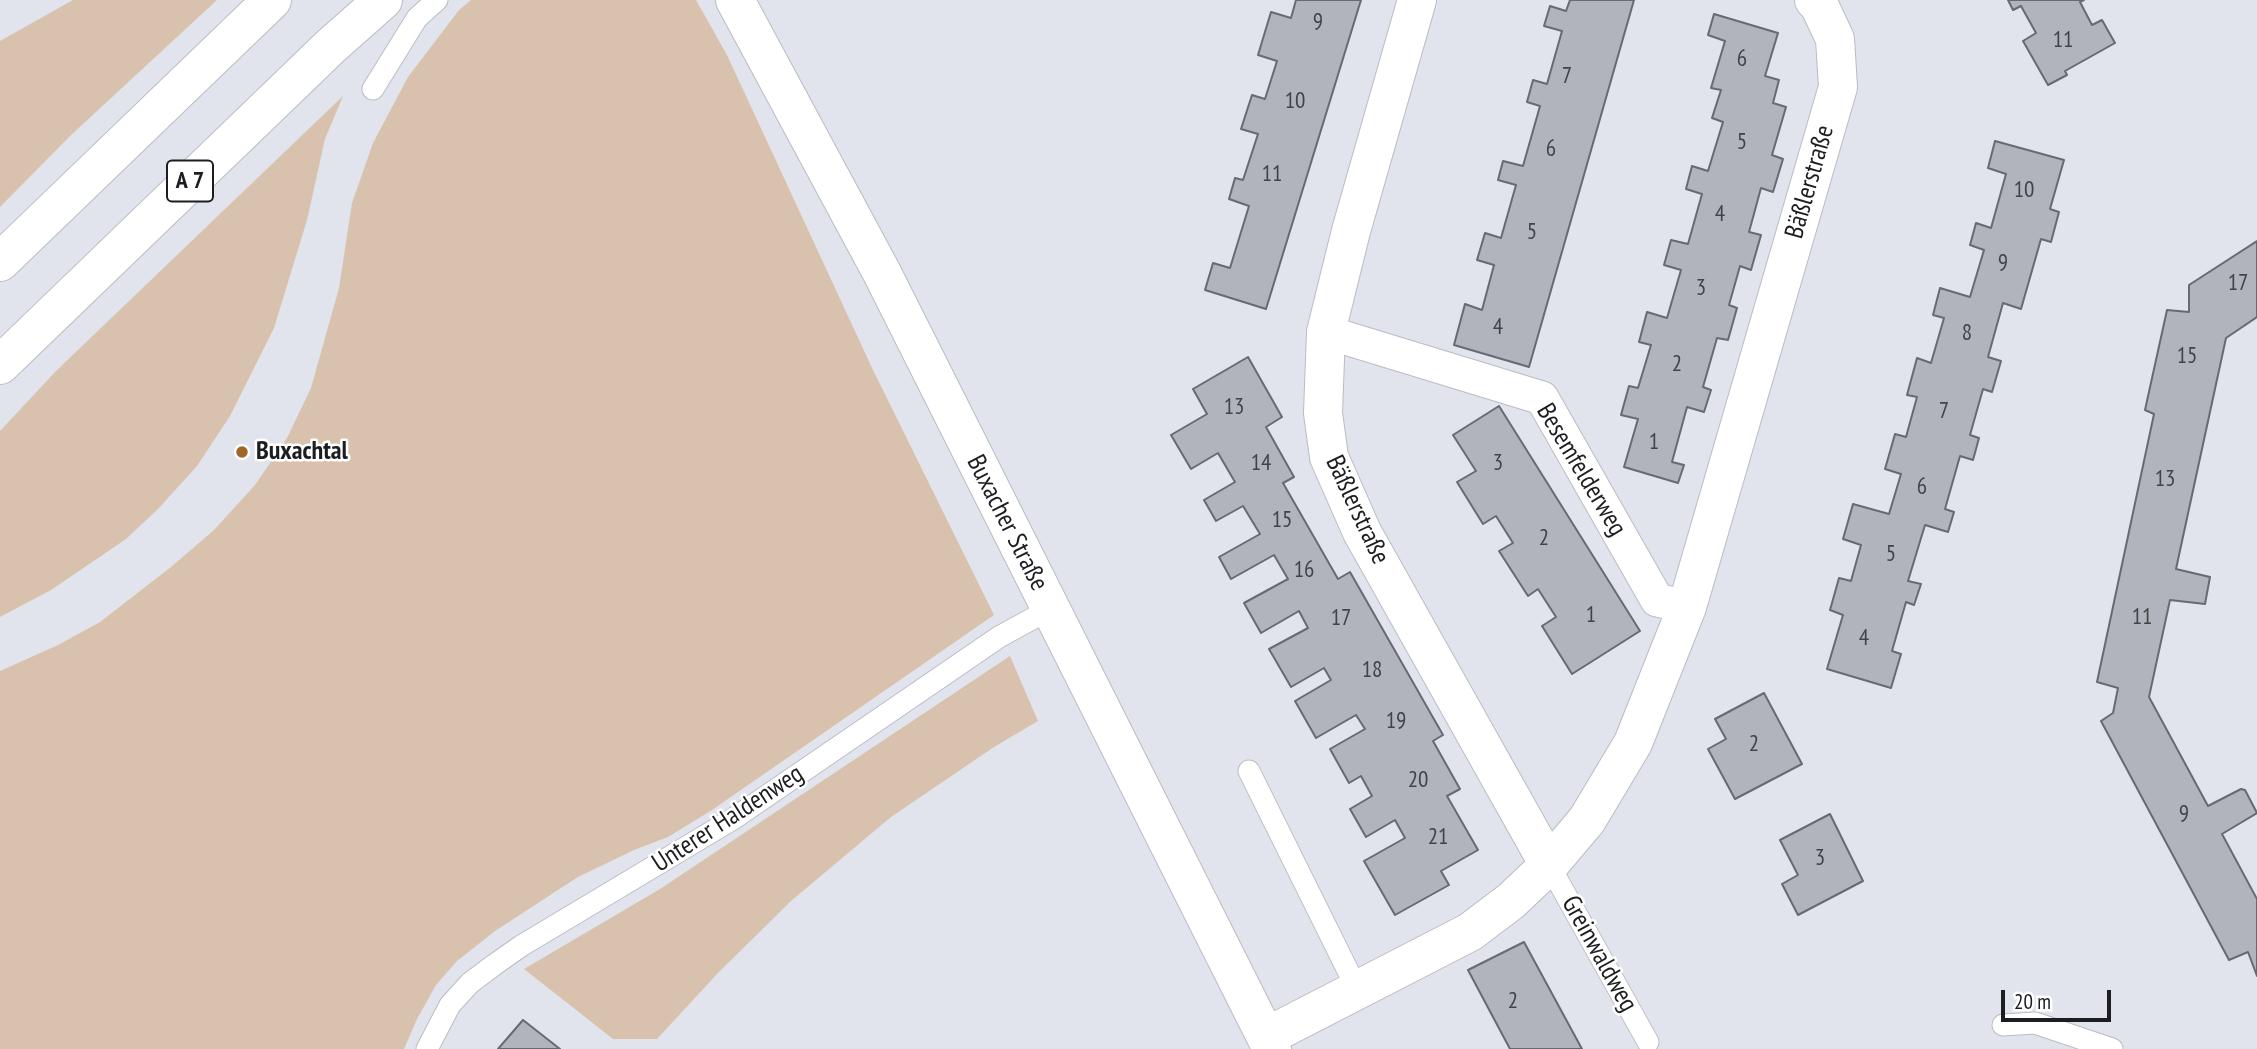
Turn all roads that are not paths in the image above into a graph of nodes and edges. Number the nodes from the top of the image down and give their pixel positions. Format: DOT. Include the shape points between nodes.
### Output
graph roads {
  1 [pos="271,0"];
  2 [pos="383,0"];
  3 [pos="437,0"];
  4 [pos="735,0"];
  5 [pos="1418,0"];
  6 [pos="1814,0"];
  7 [pos="373,89"];
  8 [pos="0,262"];
  9 [pos="1326,332"];
  10 [pos="0,365"];
  11 [pos="1687,607"];
  12 [pos="1051,609"];
  13 [pos="1249,771"];
  14 [pos="1549,865"];
  15 [pos="1357,989"];
  16 [pos="2003,1025"];
  17 [pos="1648,1042"];
  18 [pos="1269,1043"];
  19 [pos="427,1049"];
  20 [pos="2112,1049"];
  1 -- 8 [label="main road"];
  2 -- 10 [label="main road, A 7"];
  3 -- 7 [label="lane" via="417,19"];
  4 -- 12 [label="main road, Buxacher Straße" via="882,273"];
  5 -- 9 [label="main road, Bäßlerstraße"];
  6 -- 11 [label="main road, Bäßlerstraße" via="1835,39 1838,87"];
  9 -- 11 [label="street, Besemfelderweg" via="1542,398 1657,600"];
  9 -- 14 [label="main road, Bäßlerstraße" via="1323,412 1329,457 1362,532"];
  11 -- 14 [label="main road, Bäßlerstraße" via="1633,743 1587,820"];
  12 -- 18 [label="main road, Buxacher Straße"];
  12 -- 19 [label="lane, Unterer Haldenweg" via="999,637 733,819 494,965 450,1005"];
  13 -- 15 [label="lane"];
  14 -- 15 [label="main road, Bäßlerstraße" via="1470,932"];
  14 -- 17 [label="lane, Greinwaldweg"];
  15 -- 18 [label="main road, Bäßlerstraße"];
  16 -- 20 [label="lane" via="2035,1023"];
}
